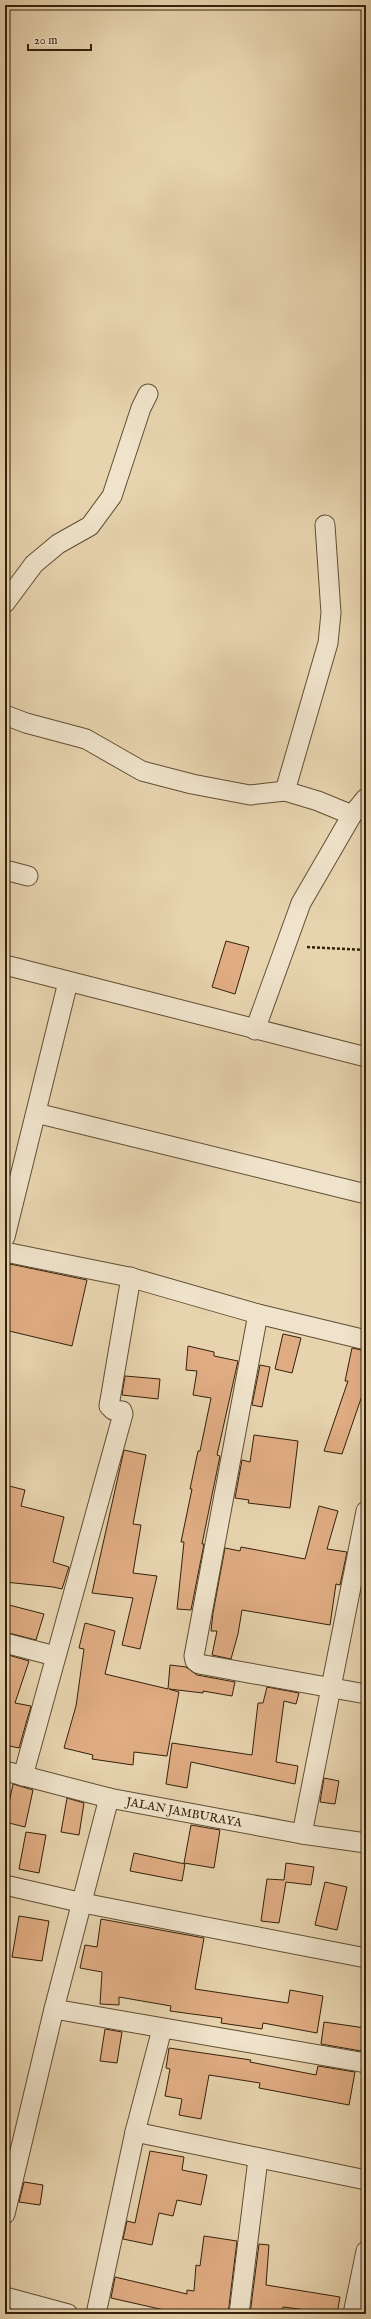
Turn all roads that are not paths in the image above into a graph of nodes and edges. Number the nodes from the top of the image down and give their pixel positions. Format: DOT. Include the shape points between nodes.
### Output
graph roads {
  1 [pos="148,394"];
  2 [pos="324,525"];
  3 [pos="5,603"];
  4 [pos="5,715"];
  5 [pos="284,791"];
  6 [pos="366,798"];
  7 [pos="352,815"];
  8 [pos="5,870"];
  9 [pos="28,876"];
  10 [pos="5,965"];
  11 [pos="68,982"];
  12 [pos="255,1030"];
  13 [pos="366,1057"];
  14 [pos="36,1112"];
  15 [pos="366,1194"];
  16 [pos="5,1237"];
  17 [pos="5,1252"];
  18 [pos="131,1278"];
  19 [pos="258,1314"];
  20 [pos="366,1340"];
  21 [pos="366,1511"];
  22 [pos="362,1549"];
  23 [pos="5,1643"];
  24 [pos="54,1656"];
  25 [pos="332,1688"];
  26 [pos="366,1694"];
  27 [pos="14,1773"];
  28 [pos="109,1798"];
  29 [pos="302,1834"];
  30 [pos="366,1843"];
  31 [pos="5,1885"];
  32 [pos="83,1903"];
  33 [pos="366,1958"];
  34 [pos="54,2009"];
  35 [pos="162,2029"];
  36 [pos="366,2064"];
  37 [pos="135,2132"];
  38 [pos="258,2159"];
  39 [pos="366,2180"];
  40 [pos="5,2214"];
  41 [pos="366,2251"];
  42 [pos="5,2297"];
  43 [pos="68,2314"];
  44 [pos="96,2314"];
  45 [pos="239,2314"];
  46 [pos="353,2314"];
  1 -- 3 [label="street" via="112,496 90,526 58,544 34,564"];
  2 -- 5 [label="street" via="331,613 328,643"];
  4 -- 5 [label="street" via="86,740 142,771 250,795"];
  5 -- 7 [label="street"];
  6 -- 7 [label="street"];
  7 -- 12 [label="street" via="301,903"];
  8 -- 9 [label="street"];
  10 -- 11 [label="street"];
  11 -- 12 [label="street"];
  11 -- 14 [label="street"];
  12 -- 13 [label="street"];
  14 -- 15 [label="street"];
  14 -- 16 [label="street"];
  17 -- 18 [label="street"];
  18 -- 19 [label="street"];
  18 -- 24 [label="street" via="109,1406 113,1410 122,1411 123,1414"];
  19 -- 20 [label="street"];
  19 -- 25 [label="street" via="195,1648 195,1661 199,1664"];
  21 -- 22 [label="street"];
  22 -- 25 [label="street"];
  23 -- 24 [label="street"];
  24 -- 27 [label="street"];
  25 -- 26 [label="street"];
  25 -- 29 [label="street"];
  27 -- 28 [label="street, JALAN JAMBURAYA"];
  28 -- 29 [label="street, JALAN JAMBURAYA"];
  28 -- 32 [label="street"];
  29 -- 30 [label="street, JALAN JAMBURAYA"];
  31 -- 32 [label="street"];
  32 -- 33 [label="street"];
  32 -- 34 [label="street"];
  34 -- 35 [label="street"];
  34 -- 40 [label="street"];
  35 -- 36 [label="street"];
  35 -- 37 [label="street"];
  37 -- 38 [label="street"];
  37 -- 44 [label="street"];
  38 -- 39 [label="street"];
  38 -- 45 [label="street"];
  41 -- 46 [label="street"];
  42 -- 43 [label="street"];
}
